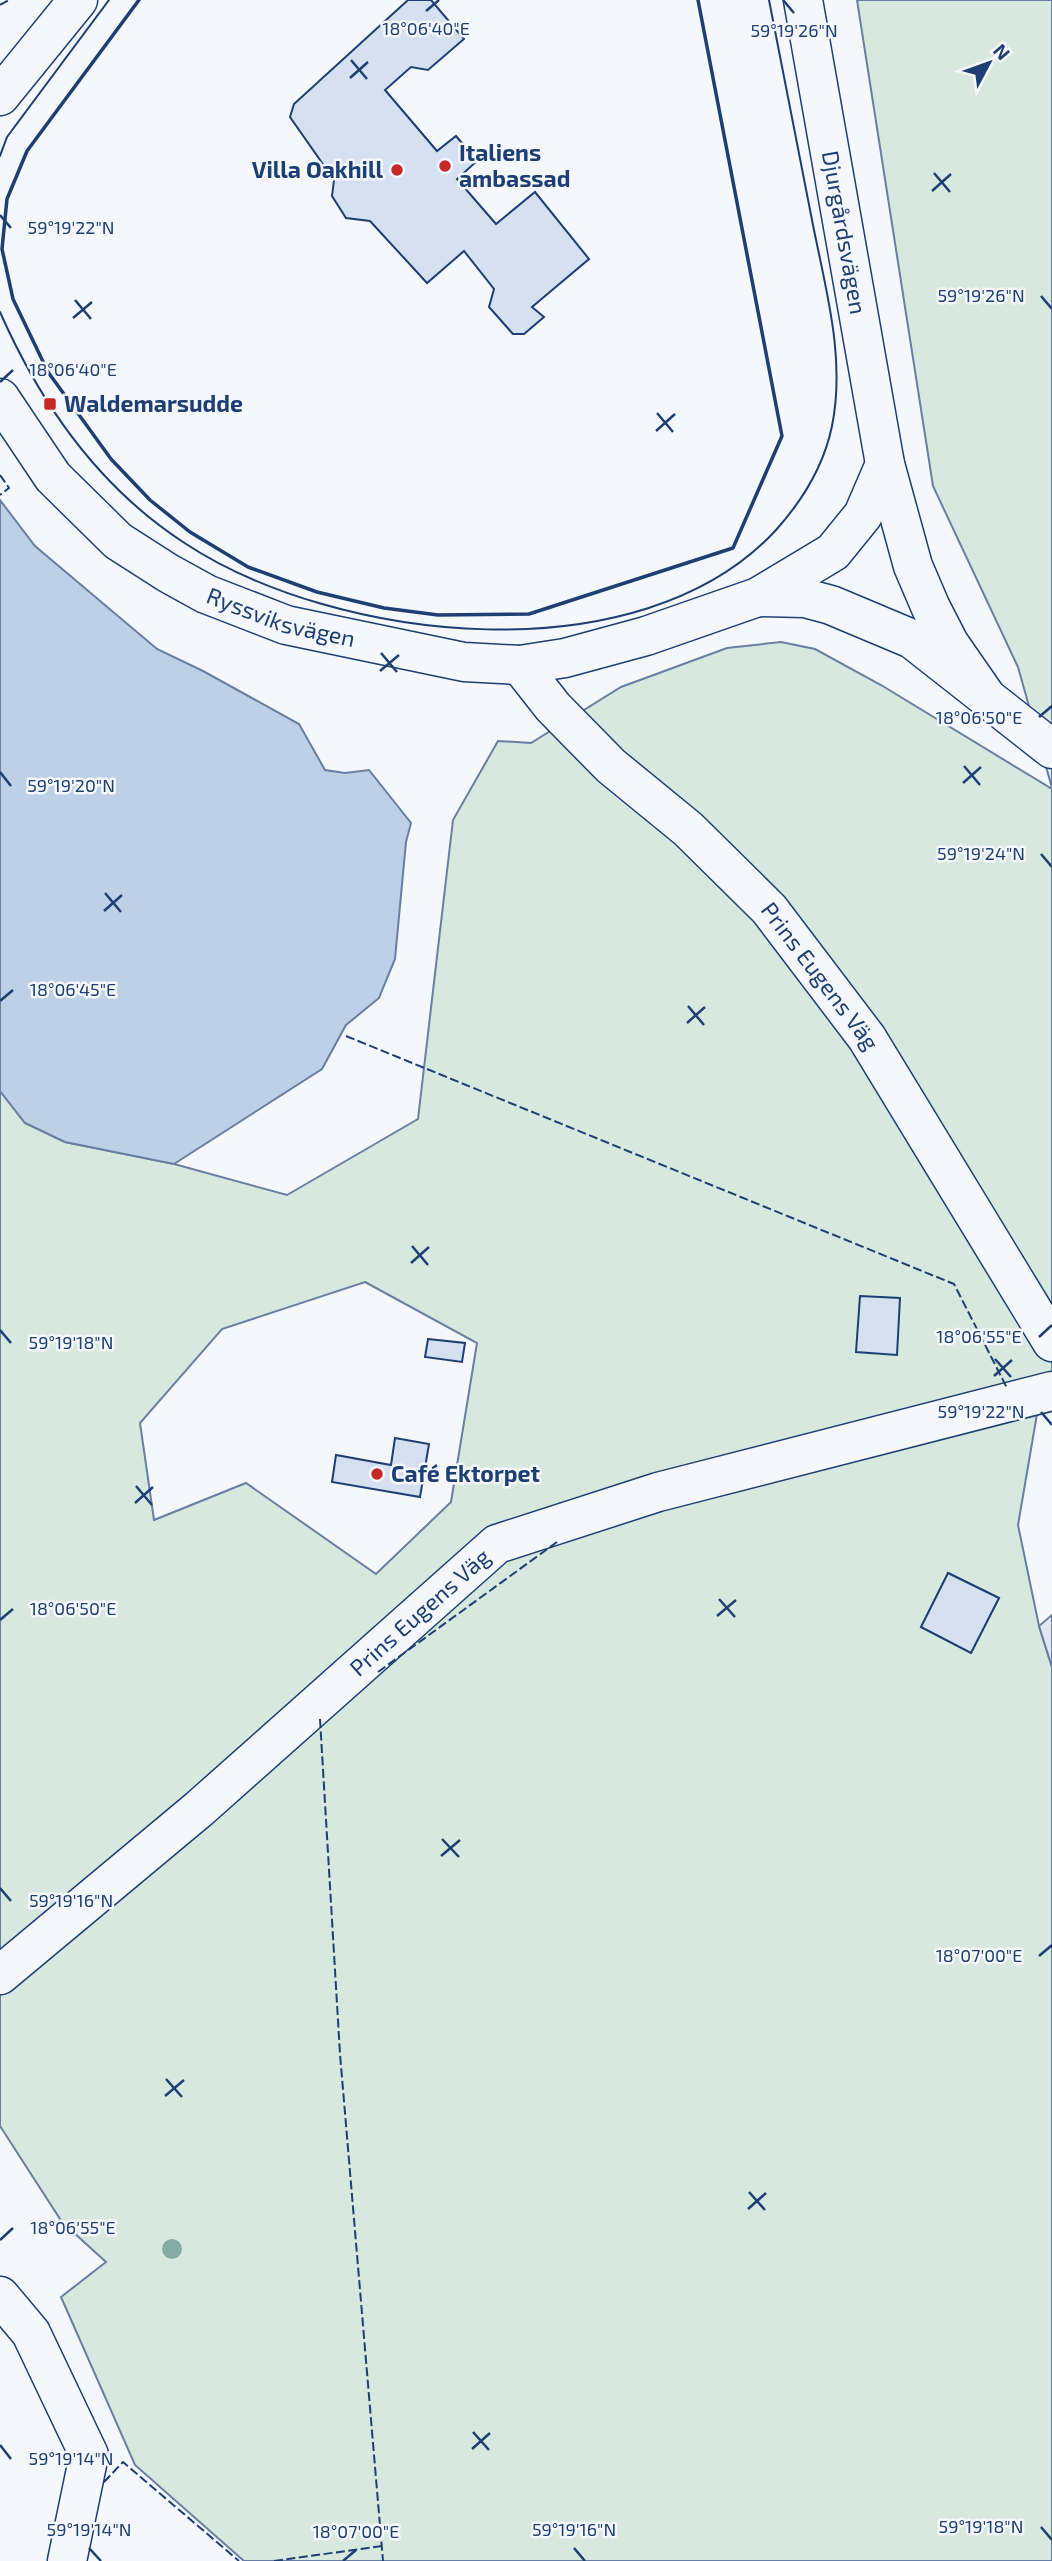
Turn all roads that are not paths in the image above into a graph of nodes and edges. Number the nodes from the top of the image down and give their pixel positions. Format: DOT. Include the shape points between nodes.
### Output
graph roads {
  1 [pos="78,0"];
  2 [pos="803,0"];
  3 [pos="0,96"];
  4 [pos="0,398"];
  5 [pos="885,464"];
  6 [pos="758,597"];
  7 [pos="520,665"];
  8 [pos="985,695"];
  9 [pos="1052,749"];
  10 [pos="1052,1342"];
  11 [pos="1052,1391"];
  12 [pos="0,1975"];
  13 [pos="0,2296"];
  14 [pos="67,2561"];
  1 -- 3 [label="street"];
  2 -- 5 [label="street, Djurgårdsvägen"];
  4 -- 7 [label="street, Ryssviksvägen" via="53,477 118,541 206,594 286,625 464,662"];
  5 -- 6 [label="street" via="863,515 833,552"];
  5 -- 8 [label="street, Djurgårdsvägen" via="913,566 931,608"];
  6 -- 7 [label="street, Ryssviksvägen" via="646,636"];
  6 -- 8 [label="street, Djurgårdsvägen" via="805,598 877,622 912,639"];
  7 -- 10 [label="street, Prins Eugens Väg" via="553,707 611,766 688,830 769,909 867,1038"];
  8 -- 9 [label="street, Djurgårdsvägen"];
  11 -- 12 [label="street, Prins Eugens Väg" via="658,1492 497,1544 199,1809"];
  13 -- 14 [label="street" via="32,2333 89,2455"];
}
